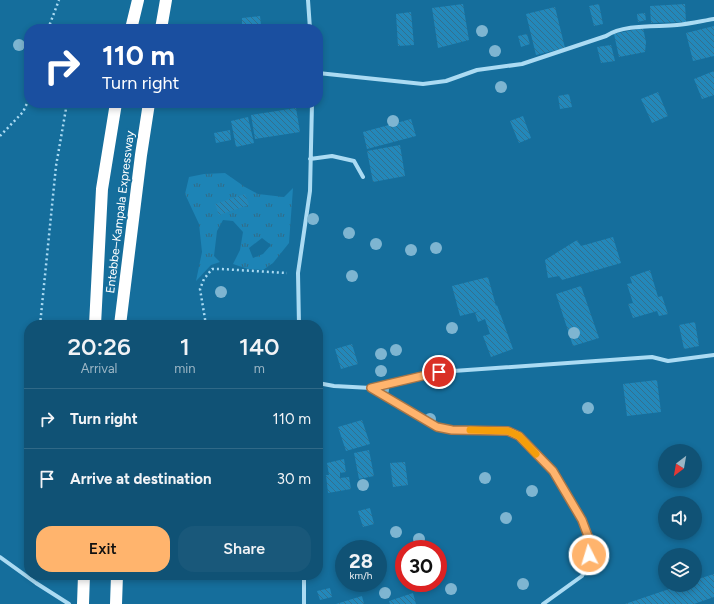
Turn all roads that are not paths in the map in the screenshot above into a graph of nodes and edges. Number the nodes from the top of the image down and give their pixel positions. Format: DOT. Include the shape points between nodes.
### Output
graph roads {
  1 [pos="138,0"];
  2 [pos="166,0"];
  3 [pos="308,0"];
  4 [pos="714,19"];
  5 [pos="132,24"];
  6 [pos="162,24"];
  7 [pos="310,24"];
  8 [pos="323,74"];
  9 [pos="115,108"];
  10 [pos="148,108"];
  11 [pos="312,108"];
  12 [pos="310,160"];
  13 [pos="363,176"];
  14 [pos="95,320"];
  15 [pos="121,320"];
  16 [pos="299,320"];
  17 [pos="714,355"];
  18 [pos="323,384"];
  19 [pos="371,388"];
  20 [pos="0,557"];
  21 [pos="24,574"];
  22 [pos="32,580"];
  23 [pos="84,580"];
  24 [pos="117,580"];
  25 [pos="304,580"];
  26 [pos="69,604"];
  27 [pos="83,604"];
  28 [pos="116,604"];
  29 [pos="304,604"];
  30 [pos="543,604"];
  1 -- 5 [label="highway"];
  2 -- 6 [label="highway"];
  3 -- 7 [label="street"];
  4 -- 8 [label="street" via="612,32 522,64 477,70 446,81 423,84"];
  9 -- 14 [label="highway, Entebbe–Kampala Expressway" via="102,189"];
  10 -- 15 [label="highway, Entebbe–Kampala Expressway"];
  11 -- 12 [label="street"];
  12 -- 13 [label="street" via="332,156 354,161"];
  12 -- 16 [label="street" via="310,191 298,273"];
  17 -- 19 [label="street" via="668,361 652,357 439,372"];
  18 -- 19 [label="street"];
  19 -- 30 [label="street" via="437,427 452,430 508,431 519,436 553,471 582,520 591,544 582,576"];
  20 -- 21 [label="street"];
  22 -- 26 [label="street"];
  23 -- 27 [label="highway"];
  24 -- 28 [label="highway"];
  25 -- 29 [label="street"];
}
